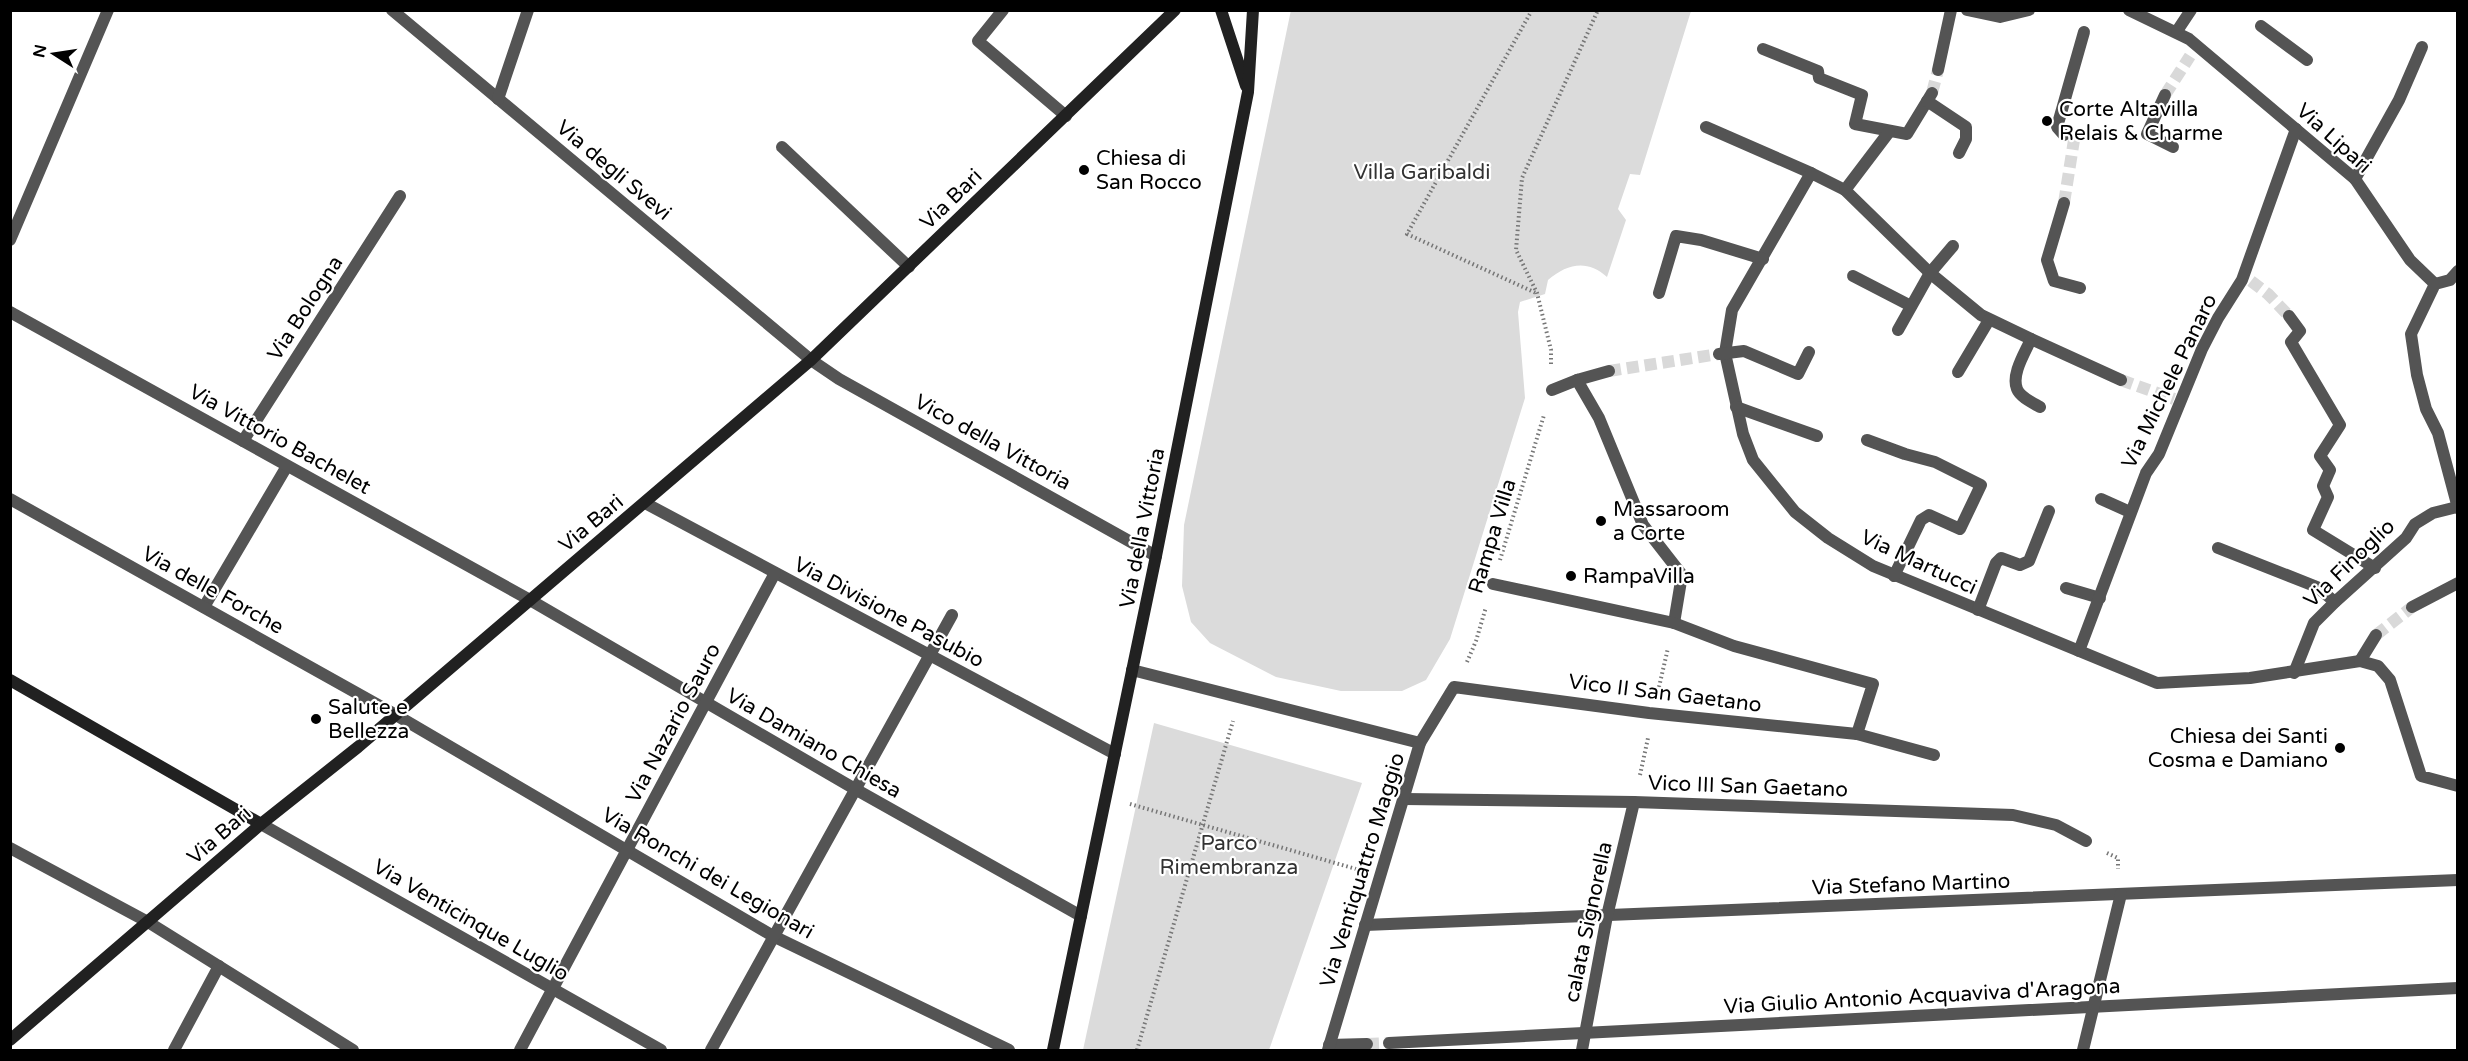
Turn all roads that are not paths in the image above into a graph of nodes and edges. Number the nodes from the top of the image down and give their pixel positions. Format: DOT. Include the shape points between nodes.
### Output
graph roads {
  1 [pos="108,10"];
  2 [pos="392,10"];
  3 [pos="528,10"];
  4 [pos="1004,10"];
  5 [pos="1175,10"];
  6 [pos="1221,10"];
  7 [pos="1253,10"];
  8 [pos="1951,10"];
  9 [pos="1967,10"];
  10 [pos="2029,10"];
  11 [pos="2129,10"];
  12 [pos="2191,10"];
  13 [pos="2261,26"];
  14 [pos="2177,31"];
  15 [pos="2084,32"];
  16 [pos="2422,47"];
  17 [pos="1763,49"];
  18 [pos="2307,60"];
  19 [pos="1938,70"];
  20 [pos="1248,92"];
  21 [pos="2165,95"];
  22 [pos="498,99"];
  23 [pos="1066,116"];
  24 [pos="1706,127"];
  25 [pos="2296,129"];
  26 [pos="1889,132"];
  27 [pos="2064,135"];
  28 [pos="782,147"];
  29 [pos="2173,147"];
  30 [pos="1959,153"];
  31 [pos="1811,173"];
  32 [pos="2355,179"];
  33 [pos="1845,190"];
  34 [pos="400,195"];
  35 [pos="2064,203"];
  36 [pos="10,240"];
  37 [pos="1953,246"];
  38 [pos="1763,259"];
  39 [pos="909,267"];
  40 [pos="2457,271"];
  41 [pos="1932,275"];
  42 [pos="1853,276"];
  43 [pos="2435,284"];
  44 [pos="2080,288"];
  45 [pos="1659,293"];
  46 [pos="1911,306"];
  47 [pos="10,312"];
  48 [pos="2289,315"];
  49 [pos="1985,318"];
  50 [pos="1898,330"];
  51 [pos="2031,339"];
  52 [pos="1809,352"];
  53 [pos="1722,353"];
  54 [pos="811,360"];
  55 [pos="1609,371"];
  56 [pos="1958,372"];
  57 [pos="1577,380"];
  58 [pos="2121,380"];
  59 [pos="1552,390"];
  60 [pos="1736,407"];
  61 [pos="2040,407"];
  62 [pos="1817,436"];
  63 [pos="1867,440"];
  64 [pos="243,441"];
  65 [pos="287,466"];
  66 [pos="2101,499"];
  67 [pos="10,500"];
  68 [pos="645,503"];
  69 [pos="2457,507"];
  70 [pos="2049,511"];
  71 [pos="2130,512"];
  72 [pos="2218,548"];
  73 [pos="1156,556"];
  74 [pos="2375,568"];
  75 [pos="775,573"];
  76 [pos="1894,576"];
  77 [pos="2457,583"];
  78 [pos="1493,584"];
  79 [pos="2066,588"];
  80 [pos="2100,598"];
  81 [pos="530,600"];
  82 [pos="2335,602"];
  83 [pos="2412,607"];
  84 [pos="204,608"];
  85 [pos="1978,610"];
  86 [pos="952,615"];
  87 [pos="1674,623"];
  88 [pos="2376,635"];
  89 [pos="2079,651"];
  90 [pos="929,656"];
  91 [pos="2360,661"];
  92 [pos="1132,670"];
  93 [pos="2294,673"];
  94 [pos="10,681"];
  95 [pos="706,703"];
  96 [pos="396,715"];
  97 [pos="1857,734"];
  98 [pos="1420,743"];
  99 [pos="1115,754"];
  100 [pos="1934,755"];
  101 [pos="2457,786"];
  102 [pos="855,789"];
  103 [pos="1404,799"];
  104 [pos="1634,802"];
  105 [pos="261,824"];
  106 [pos="2086,841"];
  107 [pos="10,848"];
  108 [pos="627,850"];
  109 [pos="2457,880"];
  110 [pos="2121,894"];
  111 [pos="1081,916"];
  112 [pos="1607,916"];
  113 [pos="148,922"];
  114 [pos="1365,926"];
  115 [pos="773,936"];
  116 [pos="219,966"];
  117 [pos="2457,988"];
  118 [pos="552,989"];
  119 [pos="2095,1005"];
  120 [pos="1586,1035"];
  121 [pos="10,1040"];
  122 [pos="1389,1043"];
  123 [pos="1367,1044"];
  124 [pos="1328,1048"];
  125 [pos="174,1050"];
  126 [pos="353,1050"];
  127 [pos="520,1050"];
  128 [pos="661,1050"];
  129 [pos="711,1050"];
  130 [pos="1009,1050"];
  131 [pos="1053,1050"];
  132 [pos="1582,1050"];
  133 [pos="2083,1050"];
  1 -- 36 [label="street"];
  2 -- 22 [label="street, Via degli Svevi"];
  3 -- 22 [label="street"];
  4 -- 23 [label="street" via="978,41"];
  5 -- 23 [label="main road, Via Bari"];
  6 -- 20 [label="main road"];
  7 -- 20 [label="main road, Via della Vittoria"];
  8 -- 19 [label="street"];
  9 -- 10 [label="street" via="2000,17"];
  11 -- 14 [label="street, Via Lipari"];
  12 -- 14 [label="street"];
  13 -- 18 [label="street"];
  14 -- 25 [label="street, Via Lipari"];
  15 -- 27 [label="street" via="2057,126"];
  16 -- 32 [label="street" via="2399,100"];
  17 -- 26 [label="street" via="1818,71 1819,78 1862,95 1855,124"];
  20 -- 73 [label="main road, Via della Vittoria"];
  21 -- 29 [label="street" via="2147,134"];
  22 -- 54 [label="street, Via degli Svevi"];
  23 -- 39 [label="main road, Via Bari"];
  24 -- 31 [label="street"];
  25 -- 32 [label="street, Via Lipari"];
  25 -- 71 [label="street, Via Michele Panaro" via="2246,281 2218,318 2177,400 2159,453"];
  26 -- 30 [label="street" via="1907,134 1929,97 1966,127 1966,139"];
  26 -- 33 [label="street"];
  28 -- 39 [label="street"];
  31 -- 33 [label="street"];
  31 -- 38 [label="street, Via Martucci"];
  32 -- 43 [label="street, Via Lipari" via="2410,260"];
  33 -- 41 [label="street"];
  34 -- 64 [label="street, Via Bologna"];
  35 -- 44 [label="street" via="2047,260 2054,281"];
  37 -- 41 [label="street"];
  38 -- 45 [label="street" via="1676,236"];
  38 -- 53 [label="street, Via Martucci" via="1732,310"];
  39 -- 54 [label="main road, Via Bari"];
  40 -- 43 [label="street" via="2450,280"];
  41 -- 46 [label="street"];
  41 -- 49 [label="street"];
  42 -- 46 [label="street"];
  43 -- 69 [label="street" via="2411,334 2426,409 2438,433"];
  46 -- 50 [label="street"];
  47 -- 64 [label="street, Via Vittorio Bachelet"];
  48 -- 74 [label="street" via="2300,331 2291,342 2340,425 2320,456 2330,470 2323,486 2328,497 2313,530"];
  49 -- 51 [label="street"];
  49 -- 56 [label="street"];
  51 -- 58 [label="street"];
  51 -- 61 [label="street" via="2016,376 2017,389"];
  52 -- 53 [label="street" via="1798,374 1743,351"];
  53 -- 60 [label="street, Via Martucci"];
  54 -- 68 [label="main road, Via Bari"];
  54 -- 73 [label="street, Vico della Vittoria"];
  55 -- 57 [label="street"];
  57 -- 59 [label="street"];
  57 -- 87 [label="street" via="1599,418 1643,525 1682,575"];
  60 -- 62 [label="street"];
  60 -- 76 [label="street, Via Martucci" via="1752,460 1795,512 1828,538"];
  63 -- 76 [label="street" via="1935,462 1981,485 1960,529 1929,515 1921,520"];
  64 -- 65 [label="street, Via Vittorio Bachelet"];
  65 -- 81 [label="street, Via Vittorio Bachelet"];
  65 -- 84 [label="street"];
  66 -- 71 [label="street"];
  67 -- 84 [label="street, Via delle Forche"];
  68 -- 75 [label="street, Via Divisione Pasubio"];
  68 -- 81 [label="main road, Via Bari"];
  69 -- 74 [label="street, Via Finoglio" via="2433,513 2415,524"];
  70 -- 85 [label="street" via="2029,561 2020,565 2001,558"];
  71 -- 80 [label="street, Via Michele Panaro"];
  72 -- 82 [label="street" via="2317,587"];
  73 -- 92 [label="main road, Via della Vittoria"];
  74 -- 82 [label="street, Via Finoglio"];
  75 -- 90 [label="street, Via Divisione Pasubio"];
  75 -- 95 [label="street, Via Nazario Sauro"];
  76 -- 85 [label="street, Via Martucci"];
  77 -- 83 [label="street"];
  78 -- 87 [label="street"];
  79 -- 80 [label="street"];
  80 -- 89 [label="street, Via Michele Panaro"];
  81 -- 95 [label="street, Via Damiano Chiesa"];
  81 -- 96 [label="main road, Via Bari"];
  82 -- 93 [label="street, Via Finoglio" via="2314,623"];
  84 -- 96 [label="street, Via delle Forche"];
  85 -- 89 [label="street, Via Martucci"];
  86 -- 90 [label="street"];
  87 -- 97 [label="street" via="1734,646 1872,684"];
  88 -- 91 [label="street"];
  89 -- 93 [label="street, Via Martucci" via="2157,683"];
  90 -- 99 [label="street, Via Divisione Pasubio"];
  90 -- 102 [label="street"];
  91 -- 93 [label="street, Via Martucci"];
  91 -- 101 [label="street" via="2378,666 2390,680 2421,776"];
  92 -- 98 [label="street, Via Ventiquattro Maggio"];
  92 -- 99 [label="main road, Via della Vittoria"];
  94 -- 105 [label="main road"];
  95 -- 102 [label="street, Via Damiano Chiesa"];
  95 -- 108 [label="street, Via Nazario Sauro"];
  96 -- 105 [label="main road, Via Bari"];
  96 -- 108 [label="street, Via Ronchi dei Legionari"];
  97 -- 98 [label="street, Vico II San Gaetano" via="1648,713 1454,687"];
  97 -- 100 [label="street, Vico II San Gaetano"];
  98 -- 103 [label="street, Via Ventiquattro Maggio"];
  99 -- 111 [label="main road, Via della Vittoria"];
  102 -- 111 [label="street, Via Damiano Chiesa"];
  102 -- 115 [label="street"];
  103 -- 104 [label="street, Vico III San Gaetano"];
  103 -- 114 [label="street, Via Ventiquattro Maggio"];
  104 -- 106 [label="street, Vico III San Gaetano" via="2013,815 2056,825"];
  104 -- 112 [label="street, calata Signorella"];
  105 -- 113 [label="main road, Via Bari"];
  105 -- 118 [label="street, Via Venticinque Luglio"];
  107 -- 113 [label="street"];
  108 -- 115 [label="street, Via Ronchi dei Legionari"];
  108 -- 118 [label="street, Via Nazario Sauro"];
  109 -- 110 [label="street, Via Stefano Martino"];
  110 -- 112 [label="street, Via Stefano Martino"];
  110 -- 119 [label="street"];
  111 -- 131 [label="main road, Via della Vittoria"];
  112 -- 114 [label="street, Via Stefano Martino"];
  112 -- 120 [label="street, calata Signorella"];
  113 -- 116 [label="street"];
  113 -- 121 [label="main road, Via Bari"];
  114 -- 124 [label="street, Via Ventiquattro Maggio"];
  115 -- 129 [label="street"];
  115 -- 130 [label="street, Via Ronchi dei Legionari"];
  116 -- 125 [label="street"];
  116 -- 126 [label="street"];
  117 -- 119 [label="street, Via Giulio Antonio Acquaviva d'Aragona"];
  118 -- 127 [label="street, Via Nazario Sauro"];
  118 -- 128 [label="street, Via Venticinque Luglio"];
  119 -- 120 [label="street, Via Giulio Antonio Acquaviva d'Aragona"];
  119 -- 133 [label="street"];
  120 -- 122 [label="street, Via Giulio Antonio Acquaviva d'Aragona"];
  120 -- 132 [label="street, calata Signorella"];
  123 -- 124 [label="street"];
}
